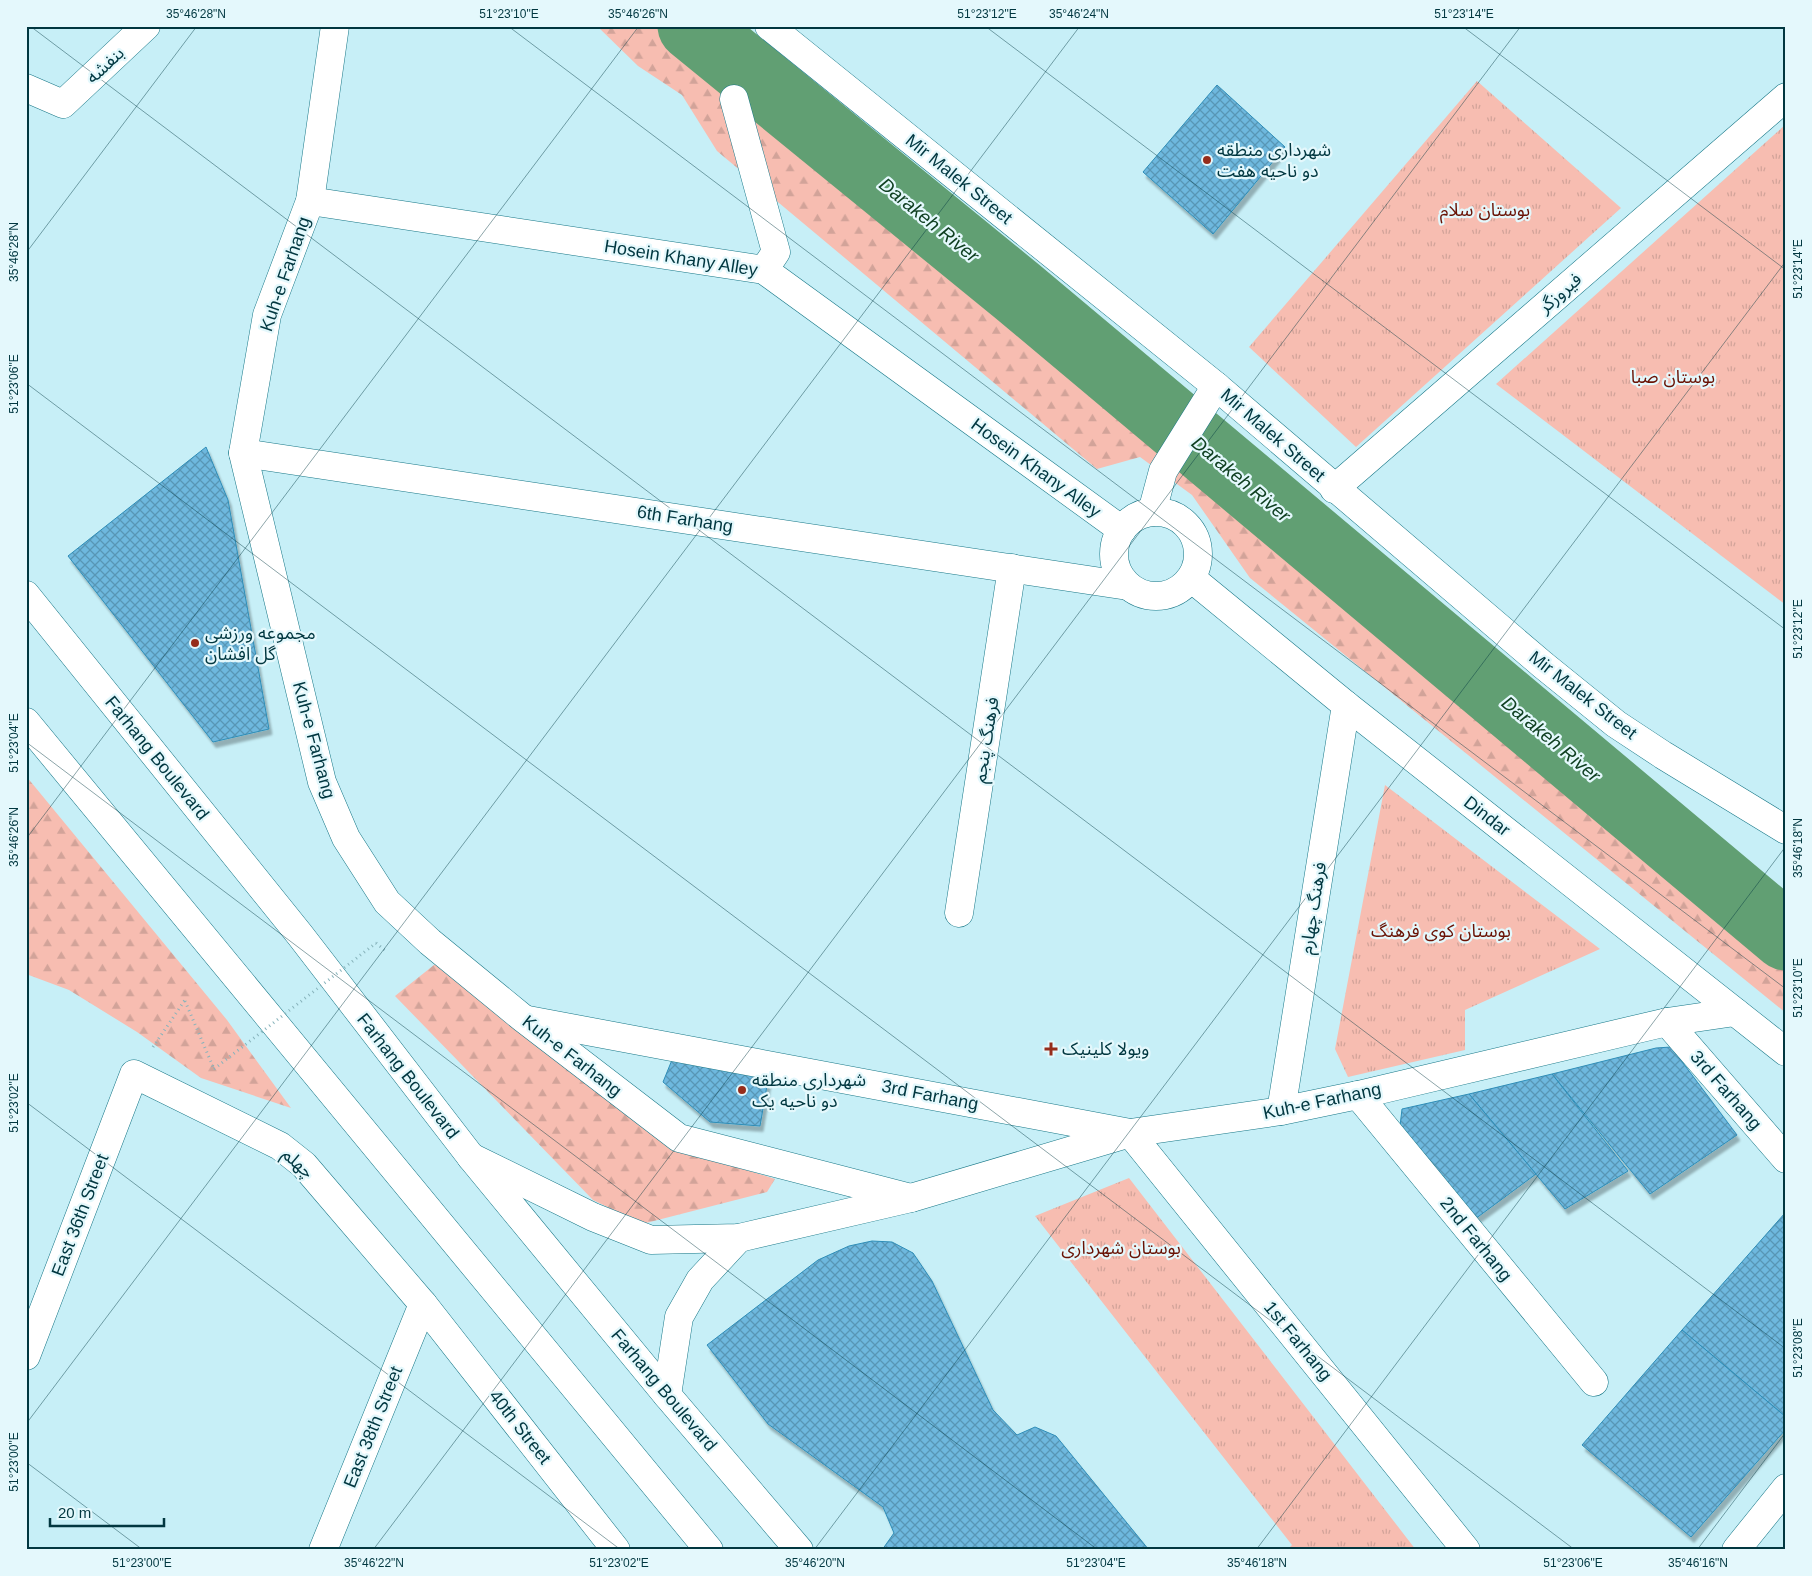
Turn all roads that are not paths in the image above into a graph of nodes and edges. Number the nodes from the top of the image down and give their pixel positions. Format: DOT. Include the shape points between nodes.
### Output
graph roads {
  1 [pos="334,26"];
  2 [pos="769,26"];
  3 [pos="134,30"];
  4 [pos="26,88"];
  5 [pos="1786,97"];
  6 [pos="734,99"];
  7 [pos="310,201"];
  8 [pos="764,270"];
  9 [pos="1216,386"];
  10 [pos="243,453"];
  11 [pos="1334,489"];
  12 [pos="1152,512"];
  13 [pos="1122,530"];
  14 [pos="1012,568"];
  15 [pos="1191,578"];
  16 [pos="1128,586"];
  17 [pos="26,595"];
  18 [pos="1346,704"];
  19 [pos="26,722"];
  20 [pos="1786,830"];
  21 [pos="959,912"];
  22 [pos="1735,1012"];
  23 [pos="524,1019"];
  24 [pos="1667,1022"];
  25 [pos="1786,1052"];
  26 [pos="134,1074"];
  27 [pos="1358,1095"];
  28 [pos="1281,1111"];
  29 [pos="1130,1133"];
  30 [pos="471,1157"];
  31 [pos="1786,1159"];
  32 [pos="910,1198"];
  33 [pos="739,1238"];
  34 [pos="423,1304"];
  35 [pos="26,1356"];
  36 [pos="1594,1382"];
  37 [pos="667,1395"];
  38 [pos="1786,1488"];
  39 [pos="323,1550"];
  40 [pos="616,1550"];
  41 [pos="709,1550"];
  42 [pos="799,1550"];
  43 [pos="1466,1550"];
  44 [pos="1736,1550"];
  1 -- 7 [label="street, Kuh-e Farhang"];
  2 -- 9 [label="street, Mir Malek Street"];
  3 -- 4 [label="street, بنفشه" via="63,104"];
  5 -- 11 [label="street, فیروزگر"];
  6 -- 8 [label="street" via="776,252"];
  7 -- 8 [label="street, Hosein Khany Alley"];
  7 -- 10 [label="street, Kuh-e Farhang" via="267,315"];
  8 -- 13 [label="street, Hosein Khany Alley"];
  9 -- 11 [label="street, Mir Malek Street"];
  9 -- 12 [label="street" via="1163,471"];
  10 -- 14 [label="street, 6th Farhang"];
  10 -- 23 [label="street, Kuh-e Farhang" via="322,782 346,838 388,902 430,942"];
  11 -- 20 [label="street, Mir Malek Street" via="1616,724"];
  12 -- 13 [label="street" via="1140,515"];
  12 -- 15 [label="street" via="1178,518 1196,539 1197,566"];
  13 -- 16 [label="street" via="1113,552 1115,565"];
  14 -- 16 [label="street, 6th Farhang"];
  14 -- 21 [label="street, فرهنگ پنجم"];
  15 -- 16 [label="street" via="1168,595 1154,597 1140,594"];
  15 -- 18 [label="street, Dindar"];
  17 -- 30 [label="street, Farhang Boulevard" via="300,935"];
  18 -- 22 [label="street, Dindar"];
  18 -- 28 [label="street, فرهنگ چهارم"];
  19 -- 41 [label="street"];
  22 -- 24 [label="street, Kuh-e Farhang"];
  22 -- 25 [label="street, Dindar"];
  23 -- 29 [label="street, 3rd Farhang"];
  23 -- 32 [label="street, Kuh-e Farhang" via="679,1138"];
  24 -- 27 [label="street, Kuh-e Farhang"];
  24 -- 31 [label="street, 3rd Farhang"];
  26 -- 34 [label="street, چهلم" via="280,1146 304,1165"];
  26 -- 35 [label="street, East 36th Street"];
  27 -- 28 [label="street, Kuh-e Farhang"];
  27 -- 36 [label="street, 2nd Farhang"];
  28 -- 29 [label="street, Kuh-e Farhang"];
  29 -- 32 [label="street, Kuh-e Farhang"];
  29 -- 43 [label="street, 1st Farhang"];
  30 -- 33 [label="street, Kuh-e Farhang" via="593,1217 651,1240"];
  30 -- 37 [label="street, Farhang Boulevard"];
  32 -- 33 [label="street, Kuh-e Farhang"];
  33 -- 37 [label="street" via="700,1280 679,1317"];
  34 -- 39 [label="street, East 38th Street"];
  34 -- 40 [label="street, 40th Street"];
  37 -- 42 [label="street, Farhang Boulevard"];
  38 -- 44 [label="street"];
}
